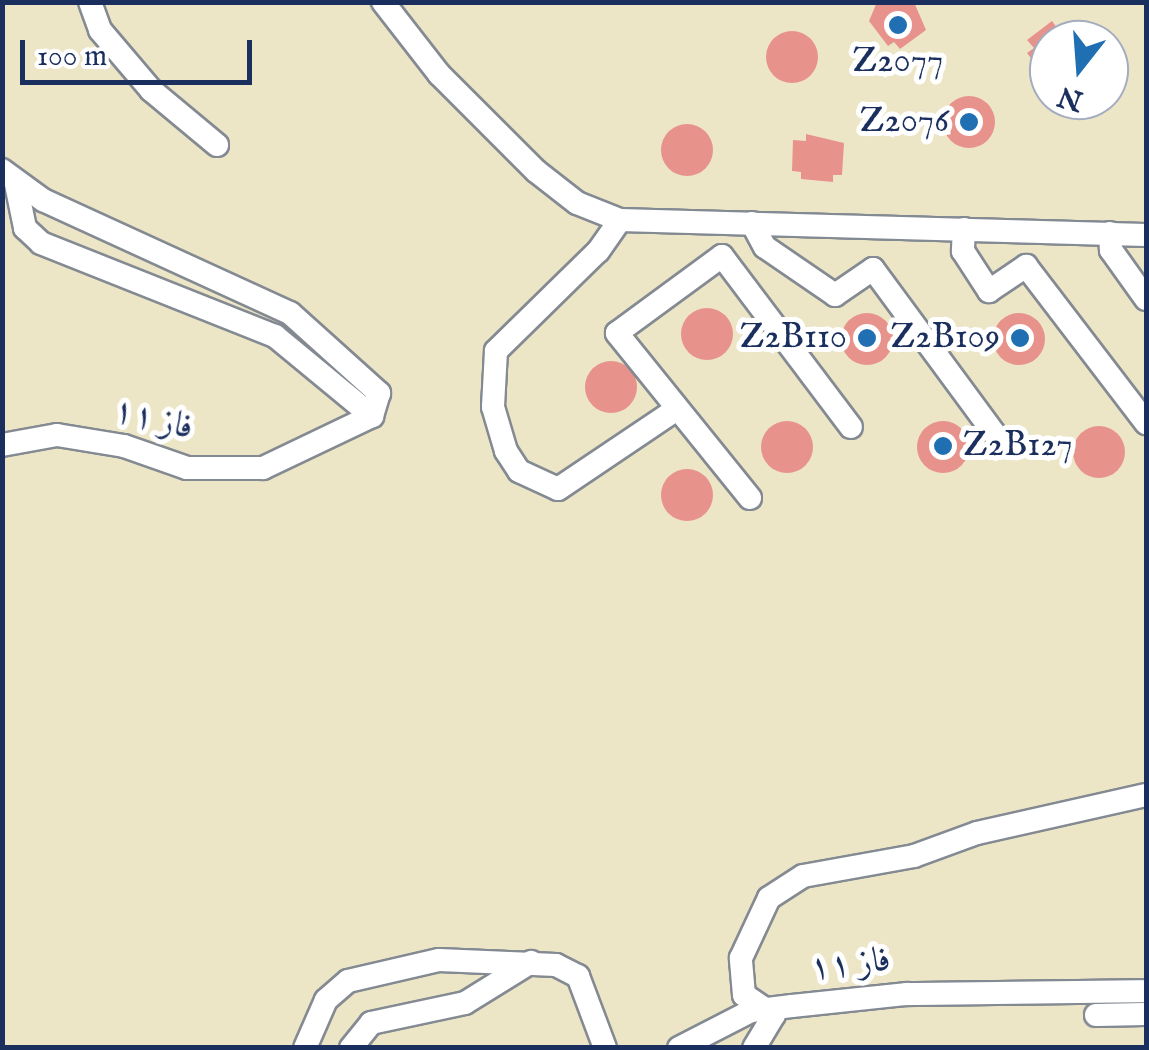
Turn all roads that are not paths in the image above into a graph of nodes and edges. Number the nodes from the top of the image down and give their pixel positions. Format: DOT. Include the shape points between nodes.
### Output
graph roads {
  1 [pos="90,2"];
  2 [pos="383,2"];
  3 [pos="218,145"];
  4 [pos="9,177"];
  5 [pos="620,220"];
  6 [pos="752,223"];
  7 [pos="964,229"];
  8 [pos="1110,233"];
  9 [pos="1146,235"];
  10 [pos="1146,299"];
  11 [pos="677,410"];
  12 [pos="372,416"];
  13 [pos="1146,423"];
  14 [pos="851,427"];
  15 [pos="997,437"];
  16 [pos="2,445"];
  17 [pos="750,498"];
  18 [pos="1146,795"];
  19 [pos="531,962"];
  20 [pos="1146,991"];
  21 [pos="764,1010"];
  22 [pos="1146,1014"];
  23 [pos="1096,1015"];
  24 [pos="305,1048"];
  25 [pos="351,1048"];
  26 [pos="606,1048"];
  27 [pos="679,1048"];
  28 [pos="754,1048"];
  1 -- 3 [label="street" via="100,30 151,90"];
  2 -- 5 [label="street" via="439,74 536,171 576,203"];
  4 -- 12 [label="street" via="17,210 41,243 275,336"];
  4 -- 12 [label="street" via="290,313 380,392"];
  5 -- 6 [label="street"];
  5 -- 11 [label="street" via="598,251 496,351 493,407 506,451 519,471 558,489"];
  6 -- 7 [label="street"];
  6 -- 15 [label="street" via="764,248 835,295 873,269"];
  7 -- 8 [label="street"];
  7 -- 13 [label="street" via="962,251 989,291 1026,266"];
  8 -- 9 [label="street"];
  8 -- 10 [label="street" via="1111,250"];
  11 -- 14 [label="street" via="616,333 722,256"];
  11 -- 17 [label="street"];
  12 -- 16 [label="street, فاز ۱۱" via="263,468 187,468 124,446 57,435"];
  18 -- 21 [label="street" via="978,832 914,856 803,876 769,898 740,958 744,995"];
  19 -- 24 [label="street" via="439,960 348,982 326,1000"];
  19 -- 25 [label="street" via="465,1004 371,1022"];
  19 -- 26 [label="street" via="578,976"];
  20 -- 21 [label="street, فاز ۱۱" via="907,994"];
  21 -- 27 [label="street, فاز ۱۱" via="727,1021"];
  21 -- 28 [label="street" via="774,1015 774,1024"];
  22 -- 23 [label="street"];
}
